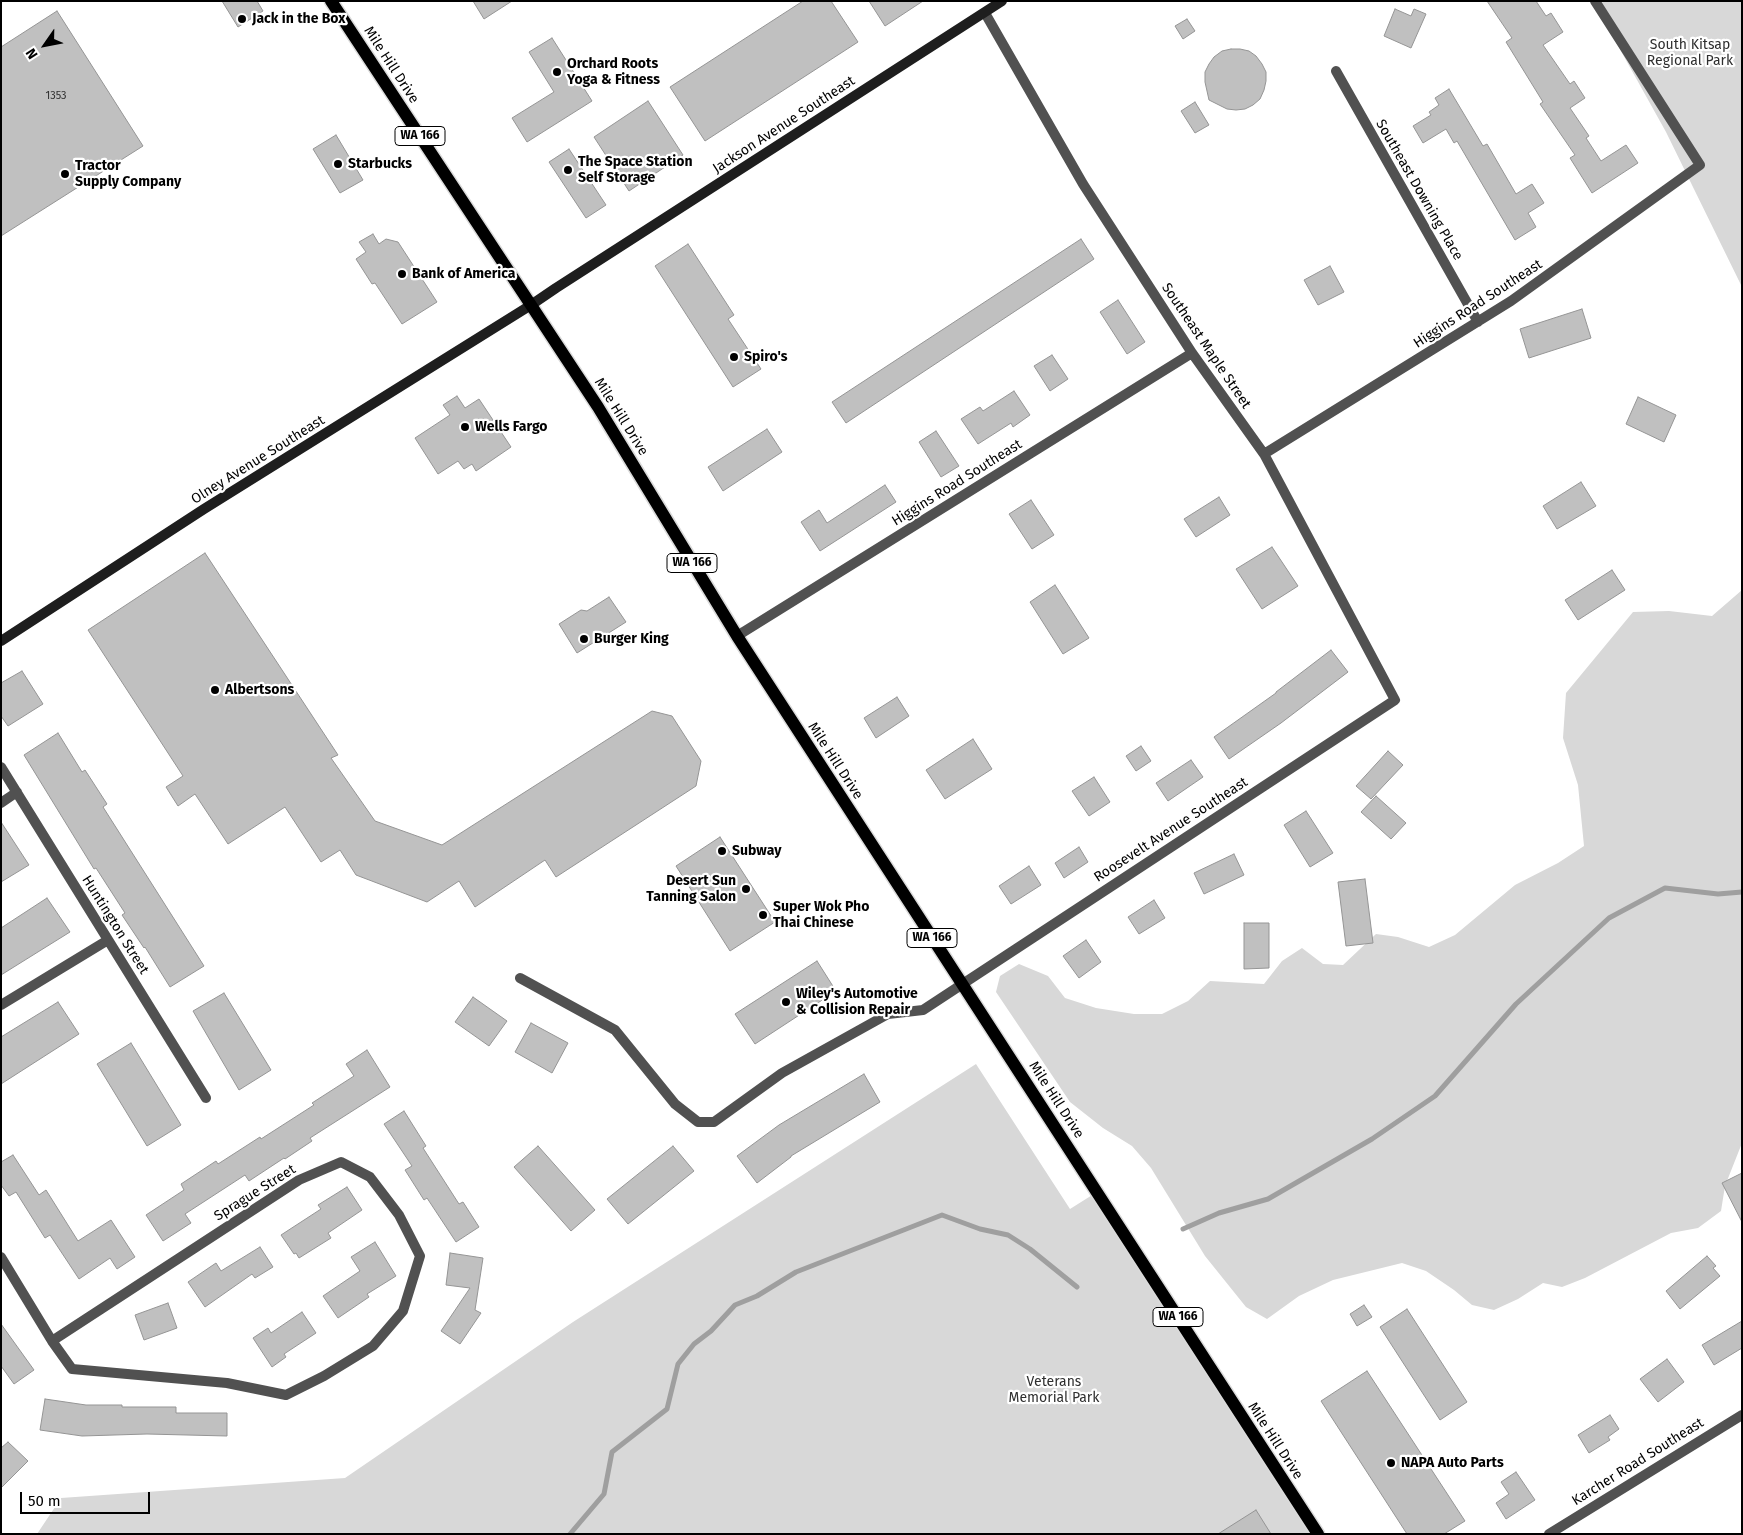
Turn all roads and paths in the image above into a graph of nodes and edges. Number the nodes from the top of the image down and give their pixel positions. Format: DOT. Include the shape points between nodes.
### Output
graph roads {
  1 [pos="331,1"];
  2 [pos="1002,1"];
  3 [pos="1595,1"];
  4 [pos="985,13"];
  5 [pos="1336,71"];
  6 [pos="531,305"];
  7 [pos="1478,322"];
  8 [pos="1192,352"];
  9 [pos="1264,454"];
  10 [pos="737,636"];
  11 [pos="1,640"];
  12 [pos="1395,700"];
  13 [pos="1,767"];
  14 [pos="17,792"];
  15 [pos="1,803"];
  16 [pos="108,940"];
  17 [pos="520,978"];
  18 [pos="962,984"];
  19 [pos="1,1005"];
  20 [pos="206,1098"];
  21 [pos="1,1257"];
  22 [pos="52,1341"];
  23 [pos="1742,1415"];
  24 [pos="1318,1534"];
  25 [pos="1549,1534"];
  1 -- 6 [label="main road, Mile Hill Drive / WA 166"];
  2 -- 4 [label="main road, Jackson Avenue Southeast"];
  3 -- 7 [label="street, Higgins Road Southeast" via="1700,166"];
  4 -- 6 [label="main road, Jackson Avenue Southeast"];
  4 -- 8 [label="street, Southeast Maple Street" via="1083,184"];
  5 -- 7 [label="street, Southeast Downing Place"];
  6 -- 10 [label="main road, Mile Hill Drive / WA 166" via="598,407"];
  6 -- 11 [label="main road, Olney Avenue Southeast"];
  7 -- 9 [label="street, Higgins Road Southeast"];
  8 -- 9 [label="street, Southeast Maple Street"];
  8 -- 10 [label="street, Higgins Road Southeast"];
  9 -- 12 [label="street, Southeast Maple Street"];
  10 -- 18 [label="main road, Mile Hill Drive / WA 166"];
  12 -- 18 [label="street, Roosevelt Avenue Southeast"];
  13 -- 14 [label="street, Huntington Street"];
  14 -- 15 [label="street"];
  14 -- 16 [label="street, Huntington Street"];
  16 -- 19 [label="street"];
  16 -- 20 [label="street, Huntington Street"];
  17 -- 18 [label="street, Roosevelt Avenue Southeast" via="615,1030 675,1104 698,1122 714,1122 782,1073 888,1014 923,1010"];
  18 -- 24 [label="main road, Mile Hill Drive / WA 166"];
  21 -- 22 [label="street, Sprague Street"];
  22 -- 22 [label="street, Sprague Street" via="72,1370 227,1383 286,1395 372,1346 403,1311 420,1256 399,1215 370,1177 341,1162 299,1180"];
  23 -- 25 [label="street, Karcher Road Southeast"];
}
